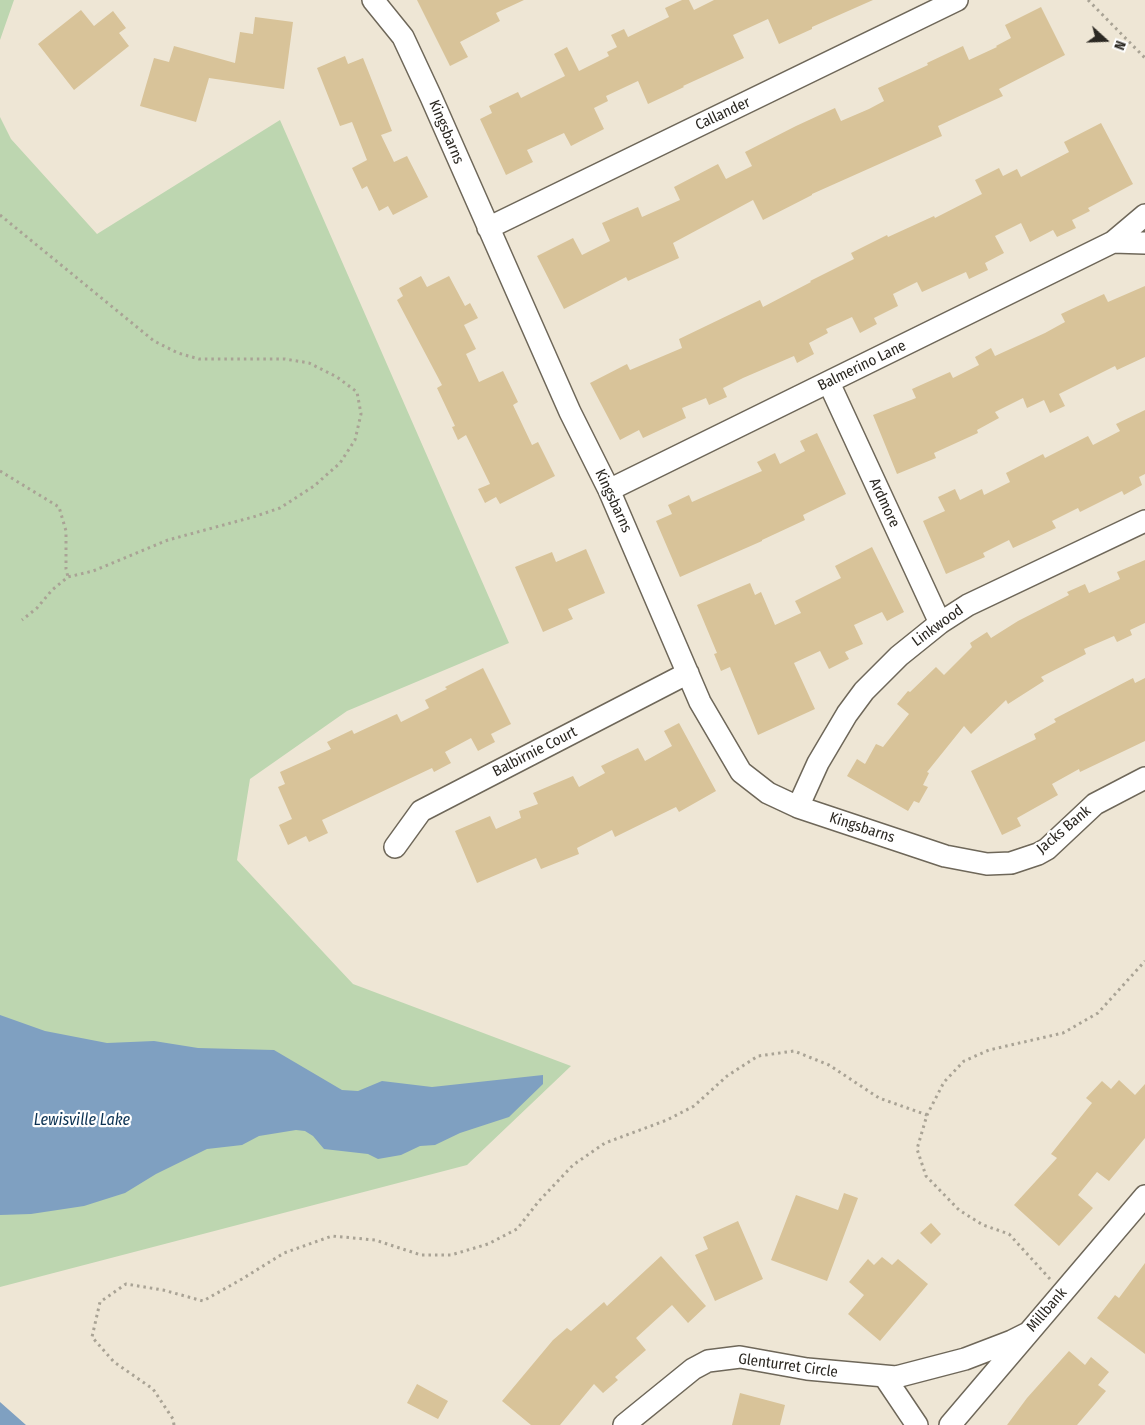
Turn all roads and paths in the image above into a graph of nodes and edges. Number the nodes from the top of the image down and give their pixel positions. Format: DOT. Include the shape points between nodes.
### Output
graph roads {
  1 [pos="373,0"];
  2 [pos="957,0"];
  3 [pos="1088,0"];
  4 [pos="1145,58"];
  5 [pos="0,215"];
  6 [pos="1145,215"];
  7 [pos="488,228"];
  8 [pos="1113,242"];
  9 [pos="1145,243"];
  10 [pos="829,383"];
  11 [pos="0,471"];
  12 [pos="609,490"];
  13 [pos="1145,521"];
  14 [pos="68,577"];
  15 [pos="22,620"];
  16 [pos="940,623"];
  17 [pos="688,673"];
  18 [pos="1145,778"];
  19 [pos="798,807"];
  20 [pos="395,847"];
  21 [pos="978,863"];
  22 [pos="1145,961"];
  23 [pos="927,1115"];
  24 [pos="1141,1208"];
  25 [pos="1062,1293"];
  26 [pos="1028,1333"];
  27 [pos="884,1376"];
  28 [pos="174,1425"];
  29 [pos="624,1425"];
  30 [pos="917,1425"];
  31 [pos="950,1425"];
  1 -- 7 [label="street, Kingsbarns" via="403,37"];
  2 -- 7 [label="street, Callander"];
  3 -- 4 [label="path"];
  5 -- 14 [label="path" via="154,341 178,353 199,359 285,359 309,363 357,392 361,414 355,440 340,463 314,486 280,508 168,540 92,571"];
  6 -- 8 [label="street, Balmerino Lane"];
  7 -- 12 [label="street, Kingsbarns" via="570,412"];
  8 -- 9 [label="street, Balmerino Lane"];
  8 -- 10 [label="street, Balmerino Lane"];
  10 -- 12 [label="street, Balmerino Lane"];
  10 -- 16 [label="street, Ardmore"];
  11 -- 14 [label="path" via="60,507 66,532"];
  12 -- 17 [label="street, Kingsbarns"];
  13 -- 16 [label="street, Linkwood" via="968,605"];
  14 -- 15 [label="path"];
  16 -- 19 [label="street, Linkwood" via="899,656 864,691 833,736"];
  17 -- 19 [label="street, Kingsbarns" via="700,702 741,772 768,793"];
  17 -- 20 [label="street, Balbirnie Court" via="421,811"];
  18 -- 21 [label="street, Jacks Bank" via="1094,804 1038,854 1011,863"];
  19 -- 21 [label="street, Kingsbarns" via="945,856"];
  22 -- 23 [label="path" via="1098,1013 1063,1033 989,1050 964,1061 944,1082"];
  23 -- 25 [label="path" via="917,1149 926,1176 959,1210 1009,1234"];
  23 -- 28 [label="path" via="879,1098 829,1065 794,1051 758,1056 726,1076 694,1106 667,1120 605,1143 573,1165 517,1229 488,1244 451,1255 420,1255 375,1240 332,1236 284,1253 203,1301 126,1284 100,1302 92,1337 114,1362 152,1389"];
  24 -- 25 [label="street, Millbank"];
  25 -- 26 [label="street, Millbank"];
  26 -- 27 [label="street, Glenturret Circle" via="965,1359 896,1377"];
  26 -- 31 [label="street, Millbank"];
  27 -- 29 [label="street, Glenturret Circle" via="807,1370 740,1357 708,1361 693,1369"];
  27 -- 30 [label="street"];
}
